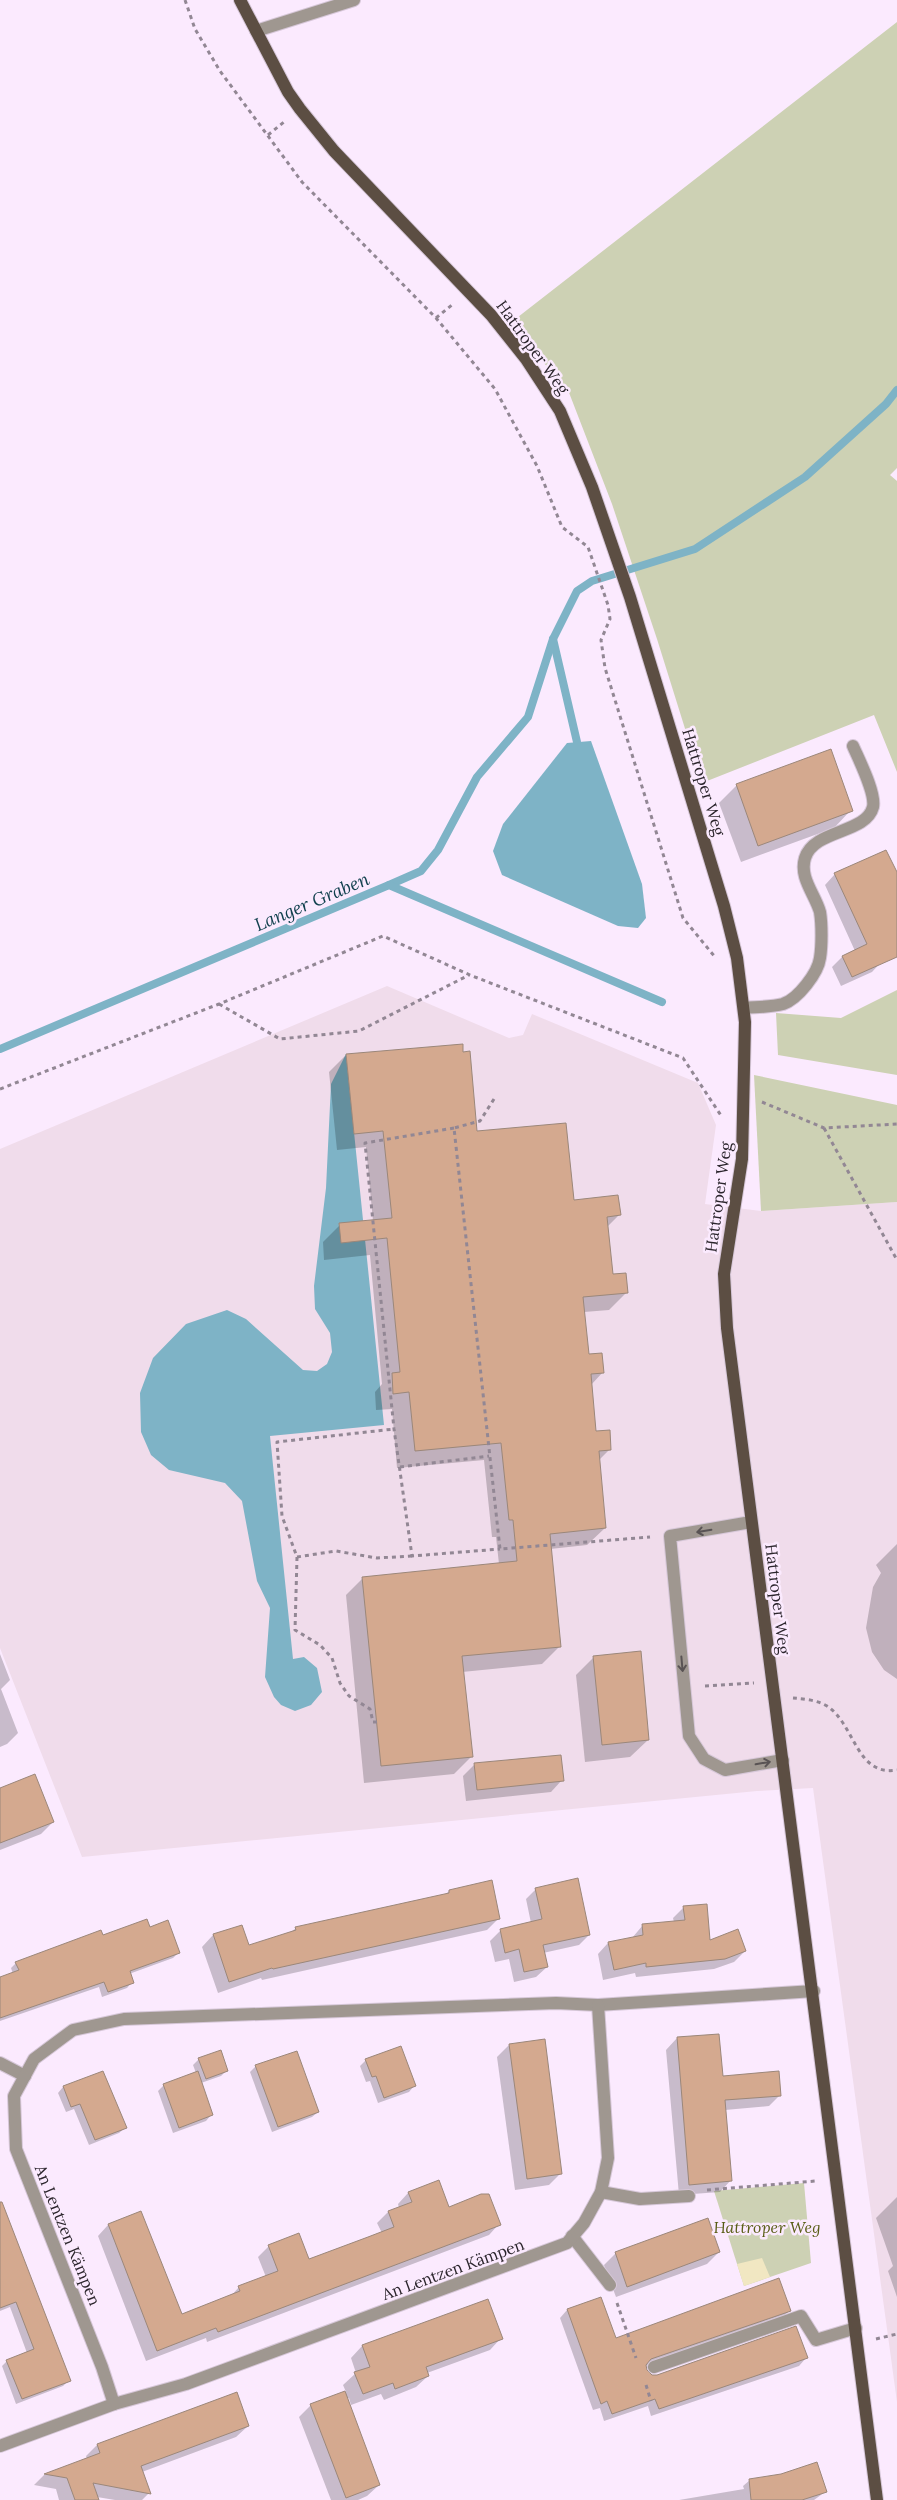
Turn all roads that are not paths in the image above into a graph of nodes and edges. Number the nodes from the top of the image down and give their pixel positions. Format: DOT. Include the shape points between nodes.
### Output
graph roads {
  1 [pos="240,0"];
  2 [pos="354,0"];
  3 [pos="256,31"];
  4 [pos="854,746"];
  5 [pos="745,1008"];
  6 [pos="752,1522"];
  7 [pos="784,1760"];
  8 [pos="814,1991"];
  9 [pos="598,2005"];
  10 [pos="0,2063"];
  11 [pos="25,2076"];
  12 [pos="600,2192"];
  13 [pos="689,2196"];
  14 [pos="572,2236"];
  15 [pos="610,2285"];
  16 [pos="856,2328"];
  17 [pos="654,2367"];
  18 [pos="114,2404"];
  19 [pos="0,2446"];
  20 [pos="877,2500"];
  1 -- 3 [label="main road, Hattroper Weg"];
  2 -- 3 [label="street"];
  3 -- 5 [label="main road, Hattroper Weg" via="288,92 334,151 468,290 526,359 560,411 592,487 630,597 724,906"];
  4 -- 5 [label="street" via="870,790 873,806 869,816 819,841 804,859 805,878 820,912 820,959 798,995 784,1004"];
  5 -- 6 [label="main road, Hattroper Weg" via="742,1159 724,1274 732,1384"];
  6 -- 7 [label="main road, Hattroper Weg"];
  6 -- 7 [label="street, one-way" via="670,1536 689,1736 704,1759 725,1770"];
  7 -- 8 [label="main road, Hattroper Weg"];
  8 -- 9 [label="street, An Lentzen Kämpen"];
  8 -- 16 [label="main road, Hattroper Weg"];
  9 -- 11 [label="street, An Lentzen Kämpen" via="546,2003 124,2019 73,2030 34,2060"];
  9 -- 12 [label="street, An Lentzen Kämpen" via="608,2158"];
  10 -- 11 [label="street"];
  11 -- 18 [label="street, An Lentzen Kämpen" via="14,2096 16,2149"];
  12 -- 13 [label="street" via="640,2199"];
  12 -- 14 [label="street, An Lentzen Kämpen" via="584,2223"];
  14 -- 15 [label="street"];
  14 -- 18 [label="street, An Lentzen Kämpen" via="567,2243 541,2254 296,2344 186,2384"];
  16 -- 17 [label="street" via="816,2340 801,2316"];
  16 -- 20 [label="main road, Hattroper Weg"];
  18 -- 19 [label="street, An Lentzen Kämpen"];
}
